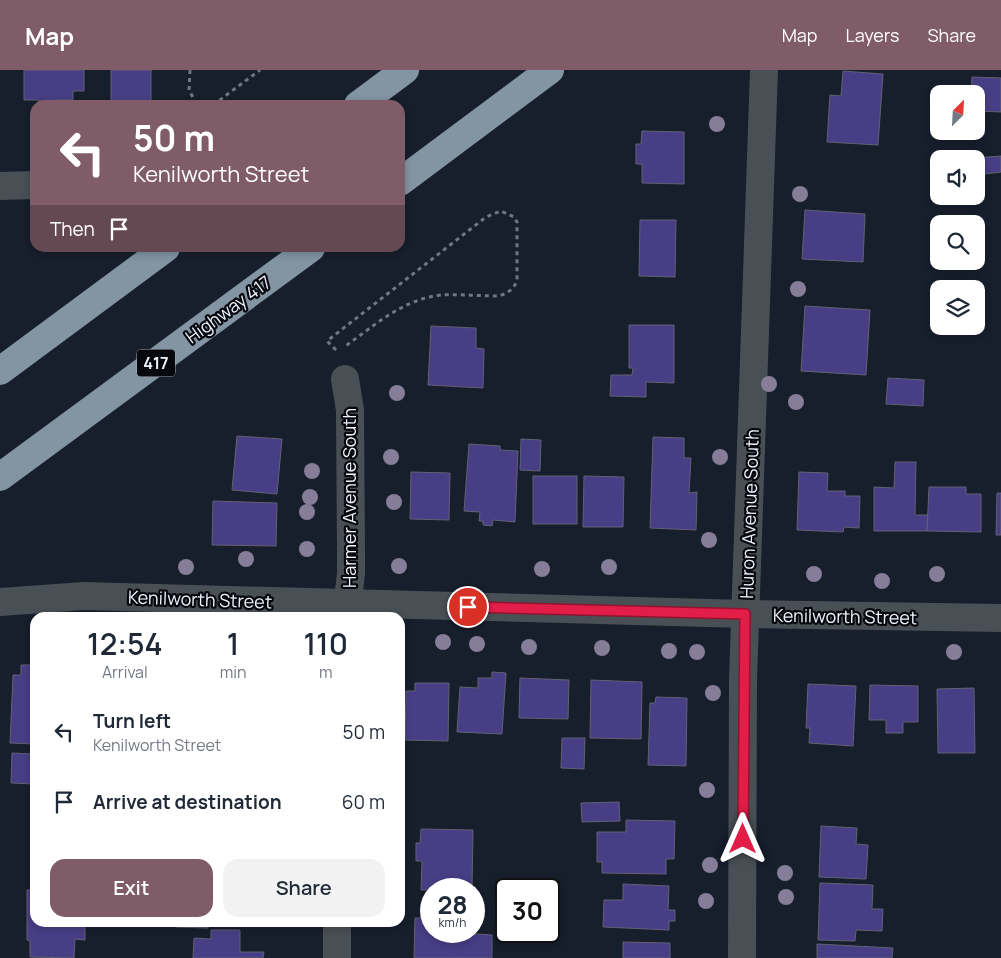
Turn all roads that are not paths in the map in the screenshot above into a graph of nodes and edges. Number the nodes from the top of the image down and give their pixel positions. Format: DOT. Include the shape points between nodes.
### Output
graph roads {
  1 [pos="405,70"];
  2 [pos="550,70"];
  3 [pos="764,70"];
  4 [pos="365,100"];
  5 [pos="405,178"];
  6 [pos="30,185"];
  7 [pos="0,186"];
  8 [pos="161,252"];
  9 [pos="306,252"];
  10 [pos="0,371"];
  11 [pos="345,379"];
  12 [pos="0,477"];
  13 [pos="0,602"];
  14 [pos="347,611"];
  15 [pos="745,614"];
  16 [pos="1001,618"];
  17 [pos="337,927"];
  18 [pos="337,958"];
  19 [pos="742,958"];
  1 -- 4 [label="highway"];
  2 -- 5 [label="highway"];
  3 -- 15 [label="street, Huron Avenue South"];
  6 -- 7 [label="street"];
  8 -- 10 [label="highway"];
  9 -- 12 [label="highway, Highway 417 / 417"];
  11 -- 14 [label="street, Harmer Avenue South" via="350,410 351,573"];
  13 -- 14 [label="street, Kenilworth Street" via="84,596"];
  14 -- 15 [label="street, Kenilworth Street"];
  15 -- 16 [label="street, Kenilworth Street"];
  15 -- 19 [label="street, Huron Avenue South"];
  17 -- 18 [label="street"];
}
